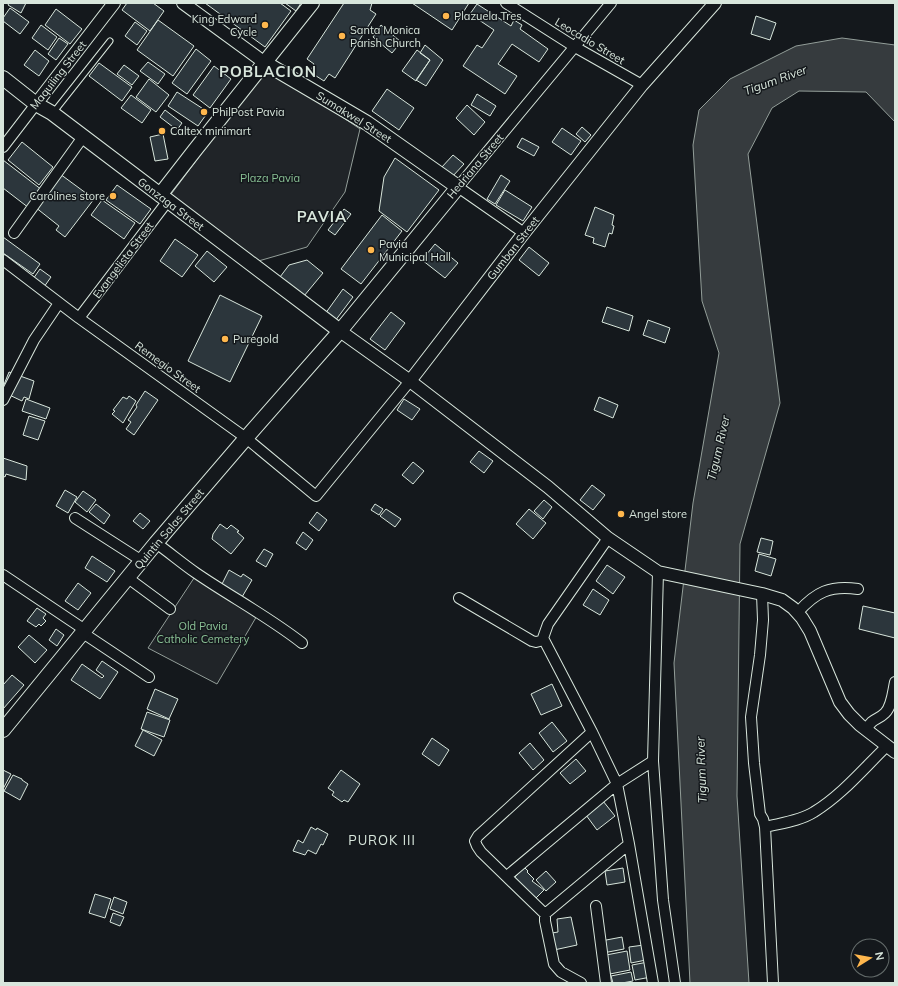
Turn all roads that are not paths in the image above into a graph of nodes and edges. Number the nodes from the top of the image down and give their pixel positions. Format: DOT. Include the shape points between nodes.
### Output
graph roads {
  1 [pos="114,3"];
  2 [pos="183,3"];
  3 [pos="312,3"];
  4 [pos="506,3"];
  5 [pos="611,3"];
  6 [pos="715,3"];
  7 [pos="110,41"];
  8 [pos="575,48"];
  9 [pos="265,63"];
  10 [pos="3,78"];
  11 [pos="642,85"];
  12 [pos="36,104"];
  13 [pos="52,113"];
  14 [pos="83,137"];
  15 [pos="3,147"];
  16 [pos="458,187"];
  17 [pos="164,199"];
  18 [pos="14,233"];
  19 [pos="524,233"];
  20 [pos="3,260"];
  21 [pos="59,303"];
  22 [pos="79,318"];
  23 [pos="340,331"];
  24 [pos="410,381"];
  25 [pos="3,400"];
  26 [pos="246,438"];
  27 [pos="316,496"];
  28 [pos="75,518"];
  29 [pos="608,538"];
  30 [pos="156,543"];
  31 [pos="142,561"];
  32 [pos="662,573"];
  33 [pos="3,575"];
  34 [pos="128,578"];
  35 [pos="858,589"];
  36 [pos="758,593"];
  37 [pos="459,598"];
  38 [pos="170,609"];
  39 [pos="798,612"];
  40 [pos="84,632"];
  41 [pos="544,640"];
  42 [pos="302,643"];
  43 [pos="149,677"];
  44 [pos="895,682"];
  45 [pos="3,730"];
  46 [pos="866,730"];
  47 [pos="592,732"];
  48 [pos="891,749"];
  49 [pos="653,761"];
  50 [pos="617,784"];
  51 [pos="765,826"];
  52 [pos="629,844"];
  53 [pos="507,876"];
  54 [pos="596,906"];
  55 [pos="545,914"];
  56 [pos="581,983"];
  57 [pos="606,983"];
  58 [pos="654,983"];
  59 [pos="675,983"];
  60 [pos="773,983"];
  1 -- 12 [label="street, Maquiling Street"];
  2 -- 9 [label="street, Sumakwel Street"];
  3 -- 9 [label="main road, Evangelista Street"];
  4 -- 8 [label="street, Leocadio Street"];
  5 -- 8 [label="street, Hedriana Street"];
  6 -- 11 [label="street, Gumban Street"];
  7 -- 13 [label="lane"];
  8 -- 11 [label="street, Leocadio Street"];
  8 -- 16 [label="street, Hedriana Street"];
  9 -- 16 [label="main road, Sumakwel Street" via="367,123"];
  9 -- 17 [label="main road, Evangelista Street" via="195,150"];
  10 -- 12 [label="main road, Gonzaga Street"];
  11 -- 19 [label="street, Gumban Street"];
  12 -- 13 [label="main road, Gonzaga Street"];
  12 -- 15 [label="street, Maquiling Street"];
  13 -- 14 [label="main road, Gonzaga Street"];
  14 -- 17 [label="main road, Gonzaga Street"];
  14 -- 18 [label="street"];
  16 -- 19 [label="street, Sumakwel Street"];
  16 -- 23 [label="main road, Hedriana Street"];
  17 -- 22 [label="street, Evangelista Street"];
  17 -- 23 [label="main road, Gonzaga Street"];
  19 -- 24 [label="street, Gumban Street"];
  20 -- 21 [label="street, Remegio Street"];
  21 -- 22 [label="street, Remegio Street"];
  21 -- 25 [label="street" via="34,340"];
  22 -- 26 [label="street, Remegio Street"];
  23 -- 24 [label="street"];
  23 -- 26 [label="main road, Quintin Salas Street"];
  24 -- 27 [label="street, Gumban Street"];
  24 -- 29 [label="street" via="548,487"];
  26 -- 27 [label="street, Remegio Street"];
  26 -- 30 [label="main road, Quintin Salas Street"];
  28 -- 31 [label="street"];
  29 -- 32 [label="street"];
  29 -- 41 [label="street" via="548,624"];
  30 -- 31 [label="main road, Quintin Salas Street"];
  30 -- 42 [label="street" via="196,573 286,630"];
  31 -- 34 [label="main road, Quintin Salas Street"];
  32 -- 36 [label="street"];
  32 -- 49 [label="street"];
  33 -- 40 [label="street"];
  34 -- 38 [label="street"];
  34 -- 40 [label="main road, Quintin Salas Street"];
  35 -- 39 [label="street" via="838,587 827,590 813,597"];
  36 -- 39 [label="street" via="782,600"];
  36 -- 51 [label="street" via="763,620 751,717 754,770 760,814"];
  37 -- 41 [label="street" via="532,641"];
  39 -- 46 [label="street" via="810,631 840,702"];
  40 -- 43 [label="street"];
  40 -- 45 [label="main road, Quintin Salas Street"];
  41 -- 47 [label="street"];
  44 -- 46 [label="street" via="888,710 871,722"];
  46 -- 48 [label="street"];
  47 -- 50 [label="street"];
  47 -- 53 [label="street" via="475,841 476,846"];
  48 -- 51 [label="street" via="814,813 788,822"];
  49 -- 50 [label="street"];
  49 -- 59 [label="street" via="663,900"];
  50 -- 52 [label="street"];
  50 -- 53 [label="street"];
  51 -- 60 [label="street"];
  52 -- 55 [label="street"];
  52 -- 58 [label="street"];
  53 -- 55 [label="street"];
  54 -- 57 [label="street"];
  55 -- 56 [label="street" via="554,964 561,972"];
}
